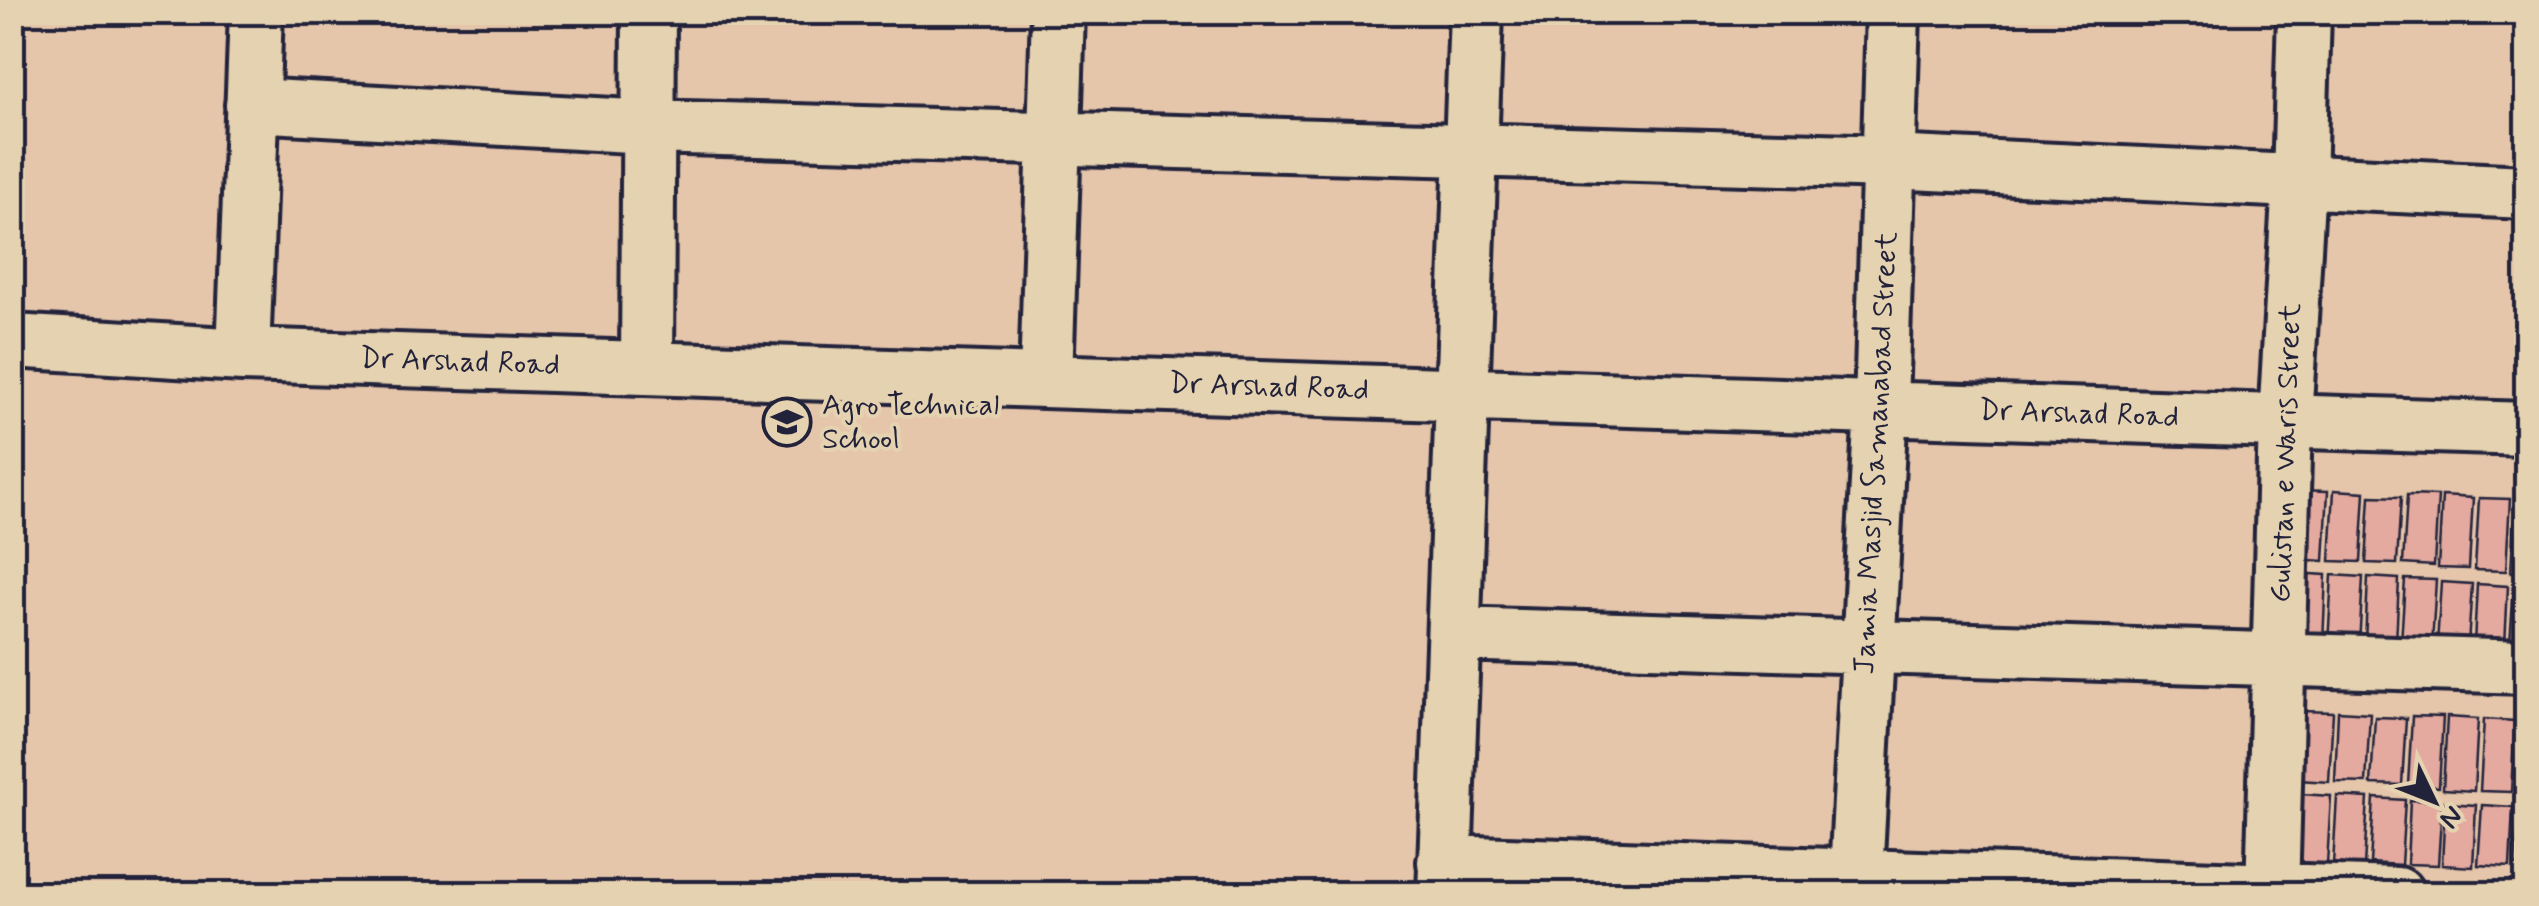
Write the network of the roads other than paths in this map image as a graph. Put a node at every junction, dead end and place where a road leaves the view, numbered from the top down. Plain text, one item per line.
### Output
1 (256, 12) edge
2 (649, 12) edge
3 (1058, 12) edge
4 (1476, 12) edge
5 (1893, 12) edge
6 (2304, 12) edge
7 (252, 105) junction
8 (648, 126) junction
9 (1054, 137) junction
10 (1470, 152) junction
11 (1888, 162) junction
12 (2299, 181) junction
13 (2526, 192) edge
14 (12, 341) edge
15 (243, 355) junction
16 (648, 368) junction
17 (1046, 380) junction
18 (1460, 393) junction
19 (1881, 407) junction
20 (2285, 421) junction
21 (2526, 429) edge
22 (1454, 634) junction
23 (1868, 649) junction
24 (2277, 659) junction
25 (2526, 667) edge
26 (1444, 878) edge
27 (1856, 885) edge
28 (2272, 892) edge
29 (2396, 894) edge

1 - 7 street
2 - 8 street
3 - 9 street
4 - 10 street
5 - 11 street, Jamia Masjid Samanabad Street
6 - 12 street, Gulistan e Waris Street
7 - 8 street
7 - 15 street
8 - 9 street
8 - 16 street
9 - 10 street
9 - 17 street
10 - 11 street
10 - 18 street
11 - 12 street
11 - 19 street, Jamia Masjid Samanabad Street
12 - 13 street
12 - 20 street, Gulistan e Waris Street
14 - 15 street, Dr Arshad Road
15 - 16 street, Dr Arshad Road
16 - 17 street, Dr Arshad Road
17 - 18 street, Dr Arshad Road
18 - 19 street, Dr Arshad Road
18 - 22 street
19 - 20 street, Dr Arshad Road
19 - 23 street, Jamia Masjid Samanabad Street
20 - 21 street, Dr Arshad Road
20 - 24 street, Gulistan e Waris Street
22 - 23 street
22 - 26 street
23 - 24 street
23 - 27 street, Jamia Masjid Samanabad Street
24 - 25 street
24 - 28 street, Gulistan e Waris Street
26 - 27 street
27 - 28 street
28 - 29 street

